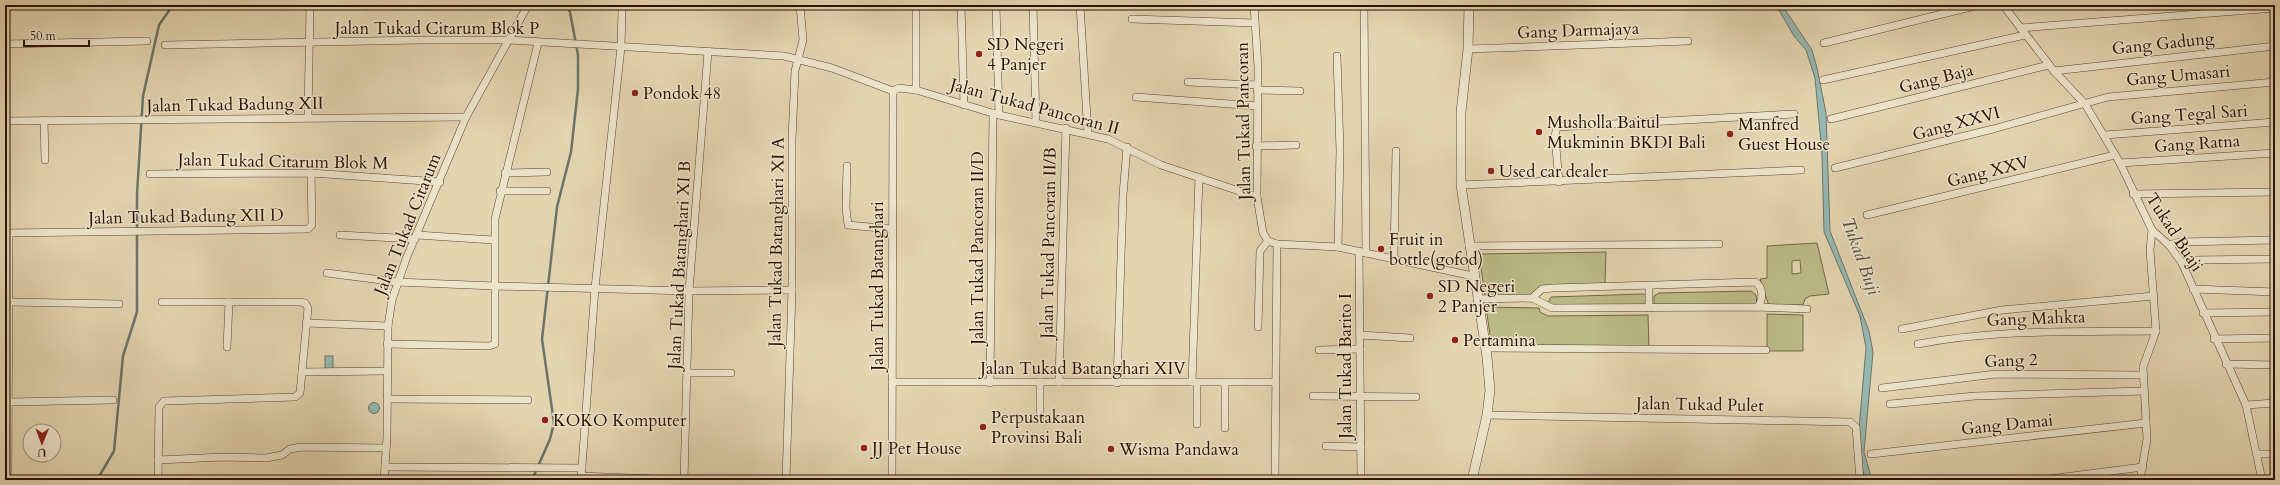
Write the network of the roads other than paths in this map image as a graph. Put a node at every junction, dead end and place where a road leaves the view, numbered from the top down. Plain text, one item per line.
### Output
1 (310, 5) edge
2 (528, 5) edge
3 (620, 5) edge
4 (800, 5) edge
5 (916, 5) edge
6 (961, 5) edge
7 (996, 5) edge
8 (1033, 5) edge
9 (1080, 5) edge
10 (1254, 5) edge
11 (1364, 5) edge
12 (1469, 5) edge
13 (1979, 5) edge
14 (2004, 5) edge
15 (2275, 8) edge
16 (1132, 19) dead end
17 (1255, 23) junction
18 (2020, 28) junction
19 (2025, 35) junction
20 (509, 40) junction
21 (147, 41) dead end
22 (1688, 41) dead end
23 (310, 42) junction
24 (538, 43) junction
25 (1824, 43) dead end
26 (5, 44) edge
27 (165, 45) dead end
28 (2275, 46) edge
29 (621, 47) junction
30 (1468, 49) junction
31 (708, 52) junction
32 (1337, 56) dead end
33 (797, 59) junction
34 (2052, 68) junction
35 (1823, 80) dead end
36 (1188, 82) dead end
37 (2275, 82) edge
38 (1257, 87) junction
39 (916, 90) junction
40 (893, 91) junction
41 (1300, 91) dead end
42 (1136, 97) dead end
43 (2084, 104) junction
44 (964, 105) junction
45 (1257, 106) junction
46 (996, 114) junction
47 (1794, 114) dead end
48 (466, 116) junction
49 (308, 117) junction
50 (1831, 119) dead end
51 (44, 120) junction
52 (5, 121) edge
53 (1036, 122) junction
54 (2275, 122) edge
55 (1066, 128) junction
56 (1088, 134) junction
57 (2105, 135) junction
58 (1296, 145) dead end
59 (1256, 146) junction
60 (1127, 147) junction
61 (1396, 151) dead end
62 (2275, 154) edge
63 (2115, 155) junction
64 (45, 160) dead end
65 (2120, 163) junction
66 (847, 166) dead end
67 (1835, 168) dead end
68 (1801, 170) dead end
69 (547, 172) dead end
70 (311, 173) junction
71 (505, 173) junction
72 (150, 174) dead end
73 (1200, 177) junction
74 (440, 182) junction
75 (1559, 182) junction
76 (1461, 185) junction
77 (500, 191) junction
78 (547, 191) dead end
79 (2275, 192) edge
80 (2133, 194) junction
81 (1257, 197) junction
82 (1867, 215) dead end
83 (891, 230) junction
84 (2152, 230) junction
85 (7, 233) edge
86 (340, 235) dead end
87 (416, 237) junction
88 (493, 240) junction
89 (2275, 240) edge
90 (1268, 241) junction
91 (1277, 244) junction
92 (1719, 244) dead end
93 (2169, 245) junction
94 (1469, 246) junction
95 (1338, 247) junction
96 (1363, 252) junction
97 (1394, 259) junction
98 (2275, 259) edge
99 (2182, 263) junction
100 (327, 273) dead end
101 (1469, 275) junction
102 (397, 282) junction
103 (495, 286) junction
104 (1649, 286) junction
105 (595, 288) junction
106 (2193, 289) junction
107 (792, 290) junction
108 (689, 291) junction
109 (2275, 292) edge
110 (2154, 296) junction
111 (1532, 298) junction
112 (1477, 299) junction
113 (9, 302) junction
114 (162, 302) dead end
115 (229, 302) junction
116 (119, 304) dead end
117 (1758, 307) junction
118 (1649, 308) junction
119 (1808, 309) dead end
120 (2275, 312) edge
121 (2203, 313) junction
122 (306, 322) junction
123 (388, 326) junction
124 (1258, 326) dead end
125 (1902, 329) dead end
126 (2156, 331) junction
127 (1360, 335) junction
128 (1410, 338) dead end
129 (2275, 338) edge
130 (2214, 339) junction
131 (387, 344) junction
132 (1918, 344) dead end
133 (227, 347) dead end
134 (1486, 348) junction
135 (1360, 349) junction
136 (1319, 350) dead end
137 (1766, 350) dead end
138 (2226, 364) junction
139 (2275, 365) edge
140 (387, 371) junction
141 (302, 372) junction
142 (688, 373) junction
143 (731, 373) dead end
144 (2143, 375) junction
145 (892, 382) junction
146 (1040, 382) junction
147 (1059, 382) junction
148 (1194, 382) junction
149 (1274, 382) junction
150 (990, 383) junction
151 (1117, 383) junction
152 (1224, 383) junction
153 (1882, 388) dead end
154 (2143, 390) junction
155 (1313, 396) dead end
156 (1360, 396) junction
157 (1416, 397) dead end
158 (386, 399) junction
159 (113, 400) dead end
160 (528, 400) dead end
161 (9, 402) junction
162 (2275, 403) edge
163 (1890, 404) dead end
164 (2246, 405) junction
165 (1487, 415) junction
166 (1040, 417) dead end
167 (2146, 423) junction
168 (1197, 424) dead end
169 (1225, 428) dead end
170 (1326, 446) dead end
171 (1361, 447) junction
172 (386, 448) junction
173 (1871, 454) dead end
174 (2257, 454) junction
175 (2275, 454) edge
176 (158, 460) junction
177 (385, 467) junction
178 (2143, 467) junction
179 (582, 468) junction
180 (581, 478) edge
181 (8, 480) edge
182 (158, 480) edge
183 (384, 480) edge
184 (680, 480) edge
185 (684, 480) edge
186 (786, 480) edge
187 (892, 480) edge
188 (1275, 480) edge
189 (1361, 480) edge
190 (1472, 480) edge
191 (1860, 480) edge
192 (2041, 480) edge
193 (2140, 480) edge
194 (2262, 480) edge

1 - 23 street
2 - 20 street, Jalan Tukad Citarum
3 - 29 street
4 - 33 street, Jalan Tukad Batanghari XI A
5 - 39 street
6 - 44 street
7 - 46 street, Jalan Tukad Pancoran II/D
8 - 53 street
9 - 56 street
10 - 17 street, Jalan Tukad Pancoran
11 - 96 street, Jalan Tukad Barito I
12 - 30 street
13 - 25 street
14 - 18 street, Tukad Buaji
15 - 18 street
16 - 17 street
17 - 38 street, Jalan Tukad Pancoran
18 - 19 street, Tukad Buaji
19 - 34 street, Tukad Buaji
19 - 35 street
20 - 23 street, Jalan Tukad Citarum Blok P
20 - 24 street, Jalan Tukad Citarum Blok P
20 - 48 street, Jalan Tukad Citarum
21 - 26 street
22 - 30 street, Gang Darmajaya
23 - 27 street, Jalan Tukad Citarum Blok P
23 - 49 street
24 - 29 street, Jalan Tukad Citarum Blok P
24 - 71 street
28 - 34 street, Gang Gadung
29 - 31 street, Jalan Tukad Citarum Blok P
29 - 105 street
30 - 76 street
31 - 33 street, Jalan Tukad Citarum Blok P
31 - 108 street, Jalan Tukad Batanghari XI B
32 - 95 street
33 - 40 street, Jalan Tukad Citarum Blok P
33 - 107 street, Jalan Tukad Batanghari XI A
34 - 43 street, Tukad Buaji
34 - 50 street, Gang Baja
36 - 38 street
37 - 43 street, Gang Umasari
38 - 41 street
38 - 45 street, Jalan Tukad Pancoran
39 - 40 street, Jalan Tukad Pancoran II
39 - 44 street, Jalan Tukad Pancoran II
40 - 83 street, Jalan Tukad Batanghari
42 - 45 street
43 - 57 street, Tukad Buaji
43 - 67 street, Gang XXVI
44 - 46 street, Jalan Tukad Pancoran II
45 - 59 street, Jalan Tukad Pancoran
46 - 53 street, Jalan Tukad Pancoran II
46 - 150 street, Jalan Tukad Pancoran II/D
47 - 75 street
48 - 49 street, Jalan Tukad Badung XII
48 - 74 street, Jalan Tukad Citarum
49 - 51 street, Jalan Tukad Badung XII
51 - 52 street, Jalan Tukad Badung XII
51 - 64 street
53 - 55 street, Jalan Tukad Pancoran II
54 - 57 street, Gang Tegal Sari
55 - 56 street, Jalan Tukad Pancoran II
55 - 147 street, Jalan Tukad Pancoran II/B
56 - 60 street, Jalan Tukad Pancoran II
57 - 63 street, Tukad Buaji
58 - 59 street
59 - 81 street, Jalan Tukad Pancoran
60 - 73 street, Jalan Tukad Pancoran II
60 - 151 street
61 - 97 street
62 - 65 street, Gang Ratna
63 - 65 street, Tukad Buaji
63 - 82 street, Gang XXV
65 - 80 street, Tukad Buaji
66 - 83 street
68 - 75 street
69 - 71 street
70 - 72 street, Jalan Tukad Citarum Blok M
70 - 74 street, Jalan Tukad Citarum Blok M
70 - 85 street, Jalan Tukad Badung XII D
71 - 77 street
73 - 81 street, Jalan Tukad Pancoran II
73 - 148 street
74 - 87 street, Jalan Tukad Citarum
75 - 76 street
76 - 94 street
77 - 78 street
77 - 88 street
79 - 80 street
80 - 84 street, Tukad Buaji
81 - 90 street, Jalan Tukad Pancoran
83 - 145 street, Jalan Tukad Batanghari
84 - 93 street, Tukad Buaji
84 - 110 street
85 - 113 street
86 - 87 street
87 - 88 street
87 - 102 street, Jalan Tukad Citarum
88 - 103 street
89 - 93 street
90 - 91 street
90 - 124 street
91 - 95 street
91 - 149 street
92 - 94 street
93 - 99 street, Tukad Buaji
94 - 101 street
95 - 96 street
96 - 97 street
96 - 127 street, Jalan Tukad Barito I
97 - 101 street
98 - 99 street
99 - 106 street, Tukad Buaji
100 - 102 street
101 - 112 street
102 - 103 street
102 - 123 street, Jalan Tukad Citarum
103 - 105 street
103 - 131 street
104 - 111 street
104 - 117 street
104 - 118 street
105 - 108 street
105 - 179 street
106 - 109 street
106 - 121 street, Tukad Buaji
107 - 108 street
107 - 186 street, Jalan Tukad Batanghari XI A
108 - 142 street, Jalan Tukad Batanghari XI B
110 - 125 street
110 - 126 street
111 - 112 street
111 - 118 street
112 - 134 street
113 - 116 street
113 - 161 street
114 - 115 street
115 - 122 street
115 - 133 street
117 - 118 street
117 - 119 street
120 - 121 street
121 - 130 street, Tukad Buaji
122 - 123 street
122 - 141 street
123 - 131 street, Jalan Tukad Citarum
126 - 132 street, Gang Mahkta
126 - 144 street
127 - 128 street
127 - 135 street, Jalan Tukad Barito I
129 - 130 street
130 - 138 street, Tukad Buaji
131 - 140 street, Jalan Tukad Citarum
134 - 137 street
134 - 165 street
135 - 136 street
135 - 156 street, Jalan Tukad Barito I
138 - 139 street
138 - 164 street, Tukad Buaji
140 - 141 street
140 - 158 street, Jalan Tukad Citarum
141 - 176 street
142 - 143 street
142 - 185 street, Jalan Tukad Batanghari XI B
144 - 153 street, Gang 2
144 - 154 street
145 - 150 street, Jalan Tukad Batanghari XIV
145 - 187 street, Jalan Tukad Batanghari
146 - 147 street, Jalan Tukad Batanghari XIV
146 - 150 street, Jalan Tukad Batanghari XIV
146 - 166 street
147 - 151 street, Jalan Tukad Batanghari XIV
148 - 151 street, Jalan Tukad Batanghari XIV
148 - 152 street, Jalan Tukad Batanghari XIV
148 - 168 street
149 - 152 street, Jalan Tukad Batanghari XIV
149 - 188 street
152 - 169 street
154 - 163 street
154 - 167 street
155 - 156 street
156 - 157 street
156 - 171 street, Jalan Tukad Barito I
158 - 160 street
158 - 172 street, Jalan Tukad Citarum
159 - 161 street
161 - 181 street
162 - 164 street
164 - 174 street, Tukad Buaji
165 - 190 street
165 - 191 street, Jalan Tukad Pulet
167 - 173 street, Gang Damai
167 - 178 street
170 - 171 street
171 - 189 street, Jalan Tukad Barito I
172 - 176 street
172 - 177 street, Jalan Tukad Citarum
174 - 175 street
174 - 194 street, Tukad Buaji
176 - 182 street
177 - 179 street
177 - 183 street, Jalan Tukad Citarum
178 - 192 street
178 - 193 street
179 - 180 street
180 - 184 street

